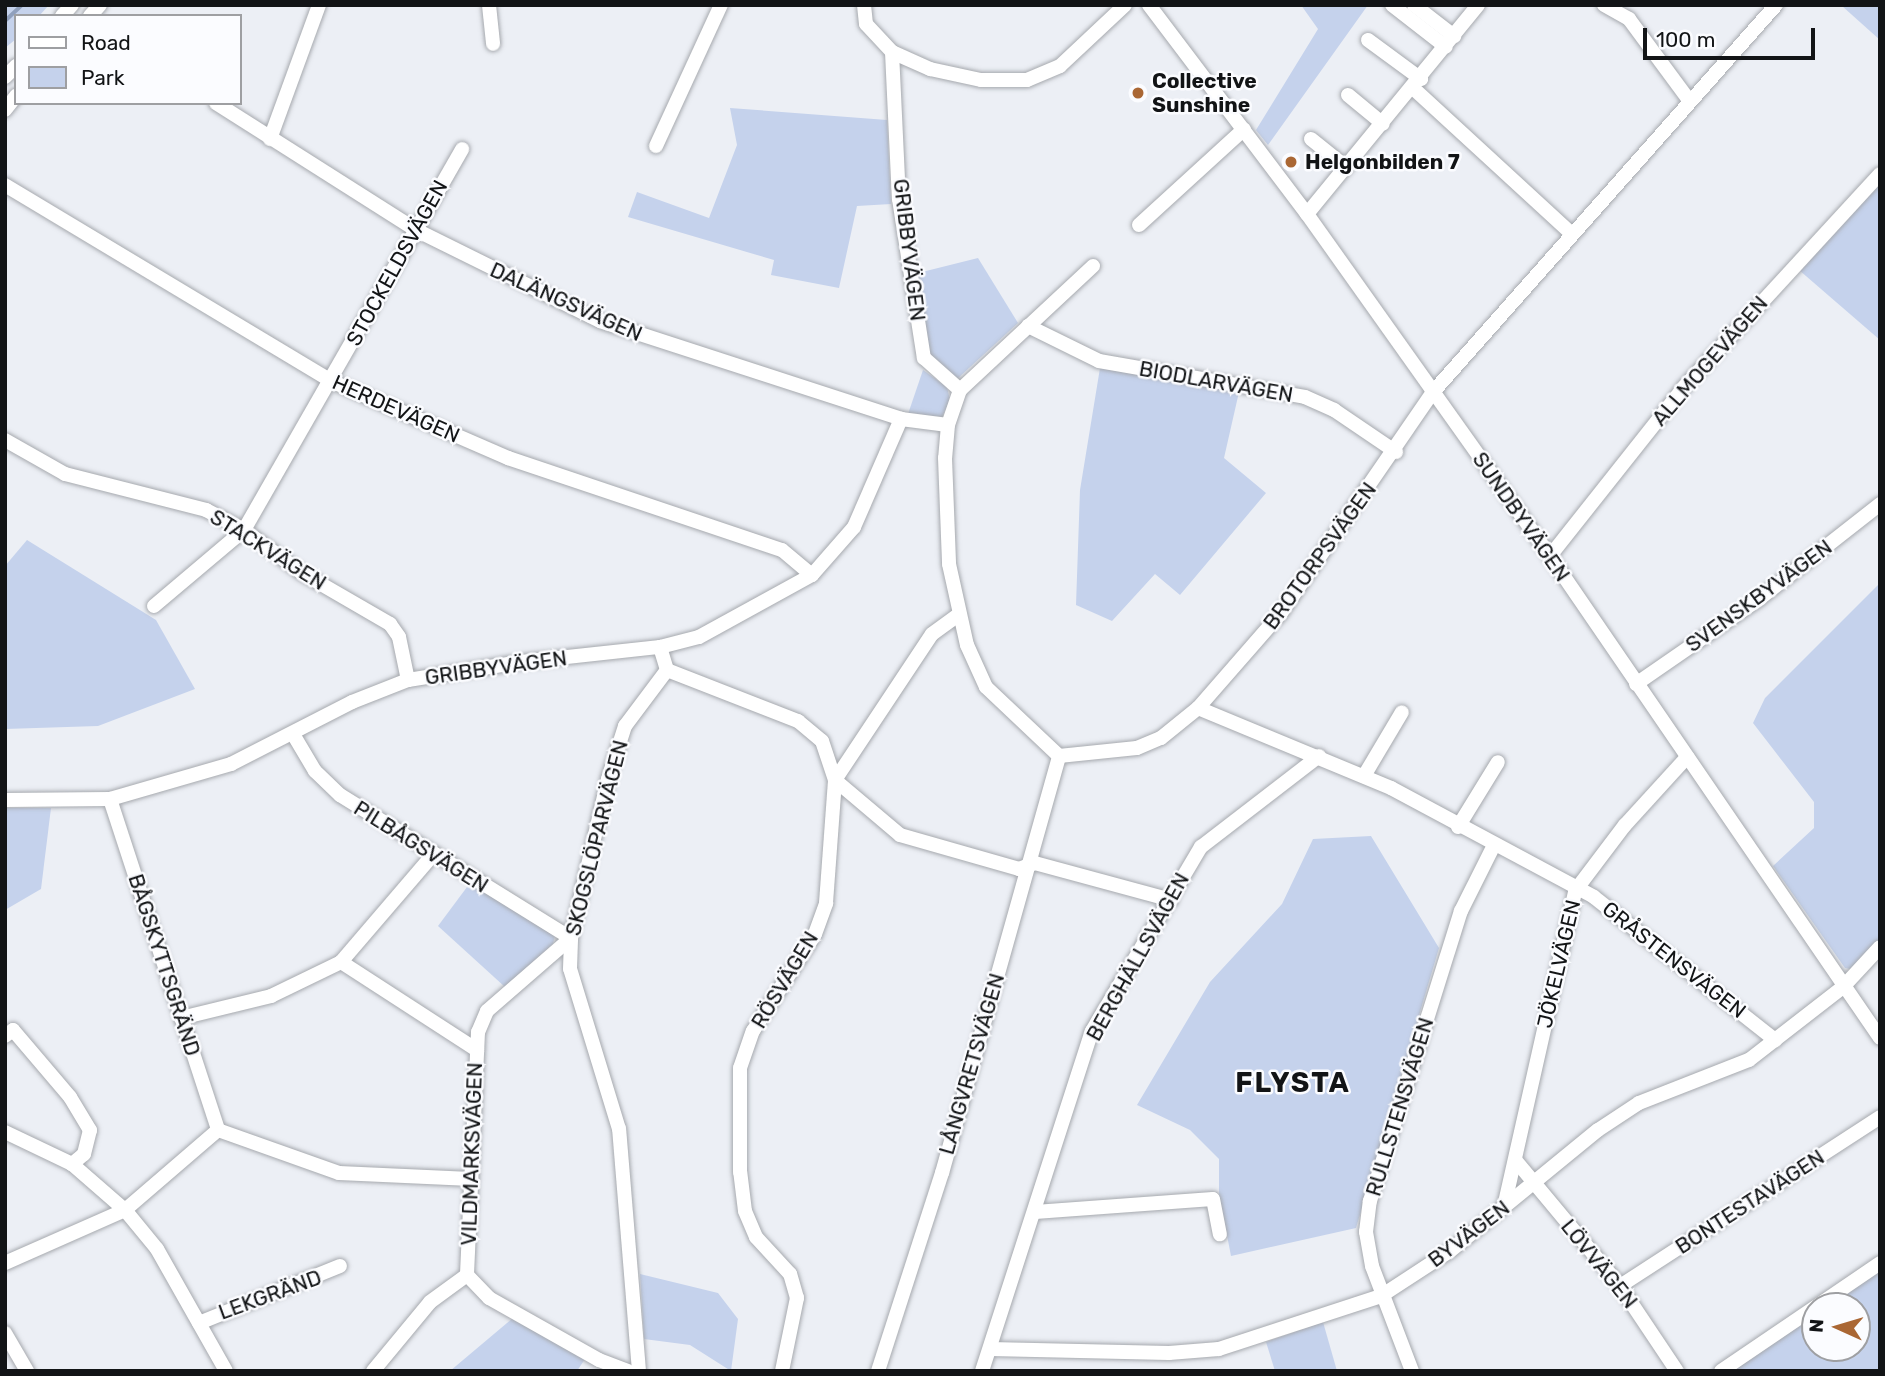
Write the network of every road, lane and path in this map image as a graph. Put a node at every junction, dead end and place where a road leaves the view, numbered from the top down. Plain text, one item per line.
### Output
1 (319, 5) edge
2 (489, 5) edge
3 (721, 5) edge
4 (864, 5) edge
5 (1125, 5) edge
6 (1149, 5) edge
7 (1392, 5) edge
8 (1414, 5) edge
9 (1478, 5) edge
10 (1604, 5) edge
11 (1776, 5) edge
12 (1368, 40) dead end
13 (1450, 41) junction
14 (493, 44) dead end
15 (892, 52) junction
16 (1417, 84) junction
17 (1348, 94) dead end
18 (1689, 100) junction
19 (219, 105) edge
20 (1383, 124) junction
21 (1244, 129) junction
22 (270, 139) junction
23 (1311, 139) dead end
24 (656, 146) dead end
25 (462, 149) dead end
26 (1346, 167) junction
27 (1880, 174) edge
28 (5, 185) edge
29 (1307, 214) junction
30 (1139, 225) dead end
31 (416, 230) junction
32 (1572, 234) junction
33 (1093, 266) dead end
34 (1028, 326) junction
35 (331, 381) junction
36 (960, 390) junction
37 (1433, 392) junction
38 (901, 419) junction
39 (948, 425) junction
40 (5, 440) edge
41 (1396, 452) junction
42 (1880, 504) edge
43 (244, 530) junction
44 (1550, 556) junction
45 (813, 575) junction
46 (154, 606) dead end
47 (960, 614) junction
48 (660, 648) junction
49 (667, 670) junction
50 (408, 680) junction
51 (1636, 684) junction
52 (1198, 708) junction
53 (1402, 712) dead end
54 (293, 734) junction
55 (1059, 756) junction
56 (1319, 756) junction
57 (1687, 757) junction
58 (1498, 762) dead end
59 (1364, 776) junction
60 (835, 780) junction
61 (110, 799) junction
62 (5, 800) edge
63 (1458, 827) junction
64 (1493, 847) junction
65 (432, 856) junction
66 (1028, 866) junction
67 (1575, 891) junction
68 (1171, 900) junction
69 (571, 938) junction
70 (1880, 947) edge
71 (341, 962) junction
72 (1843, 987) junction
73 (181, 1018) junction
74 (8, 1028) edge
75 (1880, 1038) edge
76 (1775, 1040) junction
77 (477, 1050) junction
78 (1880, 1117) edge
79 (218, 1130) junction
80 (5, 1132) edge
81 (1516, 1161) junction
82 (72, 1164) junction
83 (471, 1179) junction
84 (1535, 1185) junction
85 (1504, 1207) junction
86 (125, 1210) junction
87 (1035, 1212) junction
88 (1220, 1234) dead end
89 (5, 1263) edge
90 (1880, 1263) edge
91 (340, 1266) dead end
92 (467, 1275) junction
93 (1620, 1286) junction
94 (1838, 1292) edge
95 (1381, 1296) junction
96 (1801, 1317) edge
97 (199, 1323) junction
98 (5, 1333) edge
99 (990, 1349) junction
100 (27, 1371) edge
101 (226, 1371) edge
102 (373, 1371) edge
103 (628, 1371) edge
104 (639, 1371) edge
105 (782, 1371) edge
106 (878, 1371) edge
107 (982, 1371) edge
108 (1412, 1371) edge
109 (1677, 1371) edge
110 (1721, 1371) edge

1 - 22 street
2 - 14 street
3 - 24 street
4 - 15 street
5 - 15 street
6 - 21 street, SUNDBYVÄGEN
7 - 13 street
8 - 13 street
9 - 13 street
10 - 18 street
11 - 18 street, BROTORPSVÄGEN
12 - 16 street
13 - 16 street
15 - 36 street, GRIBBYVÄGEN
16 - 20 street
16 - 32 street
17 - 20 street
18 - 32 street, BROTORPSVÄGEN
19 - 22 street, DALÄNGSVÄGEN
20 - 26 street
21 - 29 street, SUNDBYVÄGEN
21 - 30 street
22 - 31 street, DALÄNGSVÄGEN
23 - 26 street
25 - 31 street, STOCKELDSVÄGEN
26 - 29 street
27 - 44 street, ALLMOGEVÄGEN
28 - 35 street, HERDEVÄGEN
29 - 37 street, SUNDBYVÄGEN
31 - 35 street, STOCKELDSVÄGEN
31 - 38 street, DALÄNGSVÄGEN
32 - 37 street, BROTORPSVÄGEN
33 - 34 street
34 - 36 street
34 - 41 street, BIODLARVÄGEN
35 - 43 street, STOCKELDSVÄGEN
35 - 45 street, HERDEVÄGEN
36 - 39 street
37 - 41 street, BROTORPSVÄGEN
37 - 44 street, SUNDBYVÄGEN
38 - 39 street, DALÄNGSVÄGEN
38 - 45 street, GRIBBYVÄGEN
39 - 47 street
40 - 43 street, STACKVÄGEN
41 - 52 street, BROTORPSVÄGEN
42 - 51 street, SVENSKBYVÄGEN
43 - 46 street, STOCKELDSVÄGEN
43 - 50 street, STACKVÄGEN
44 - 51 street, SUNDBYVÄGEN
45 - 48 street, GRIBBYVÄGEN
47 - 55 street
47 - 60 street, RÖSVÄGEN
48 - 49 street
48 - 50 street, GRIBBYVÄGEN
49 - 60 street
49 - 69 street, SKOGSLÖPARVÄGEN
50 - 54 street, GRIBBYVÄGEN
51 - 57 street, SUNDBYVÄGEN
52 - 55 street, BROTORPSVÄGEN
52 - 56 street, GRÅSTENSVÄGEN
53 - 59 street
54 - 61 street, GRIBBYVÄGEN
54 - 65 street, PILBÅGSVÄGEN
55 - 66 street, LÅNGVRETSVÄGEN
56 - 59 street, GRÅSTENSVÄGEN
56 - 68 street, BERGHÄLLSVÄGEN
57 - 67 street, JÖKELVÄGEN
57 - 72 street, SUNDBYVÄGEN
58 - 63 street
59 - 63 street, GRÅSTENSVÄGEN
60 - 66 street
60 - 105 street, RÖSVÄGEN
61 - 62 street, GRIBBYVÄGEN
61 - 73 street, BÅGSKYTTSGRÄND
63 - 64 street, GRÅSTENSVÄGEN
64 - 67 street, GRÅSTENSVÄGEN
64 - 95 street, RULLSTENSVÄGEN
65 - 69 street, PILBÅGSVÄGEN
65 - 71 street
66 - 68 street
66 - 106 street, LÅNGVRETSVÄGEN
67 - 76 street, GRÅSTENSVÄGEN
67 - 81 street, JÖKELVÄGEN
68 - 87 street, BERGHÄLLSVÄGEN
69 - 77 street, VILDMARKSVÄGEN
69 - 104 street, SKOGSLÖPARVÄGEN
70 - 72 street, BYVÄGEN
71 - 73 street
71 - 77 street
72 - 75 street, SUNDBYVÄGEN
72 - 76 street, BYVÄGEN
73 - 79 street, BÅGSKYTTSGRÄND
74 - 82 street
76 - 84 street, BYVÄGEN
77 - 83 street, VILDMARKSVÄGEN
78 - 93 street, BONTESTAVÄGEN
79 - 83 street
79 - 86 street
80 - 82 street
81 - 84 street, LÖVVÄGEN
81 - 85 street, JÖKELVÄGEN
82 - 86 street
83 - 92 street, VILDMARKSVÄGEN
84 - 85 street, BYVÄGEN
84 - 93 street, LÖVVÄGEN
85 - 95 street, BYVÄGEN
86 - 89 street
86 - 97 street
87 - 88 street
87 - 99 street, BERGHÄLLSVÄGEN
90 - 94 street
91 - 97 street, LEKGRÄND
92 - 102 street, VILDMARKSVÄGEN
92 - 103 street
93 - 109 street, LÖVVÄGEN
95 - 99 street, BYVÄGEN
95 - 108 street, RULLSTENSVÄGEN
96 - 110 street
97 - 101 street
98 - 100 street
99 - 107 street, BERGHÄLLSVÄGEN

